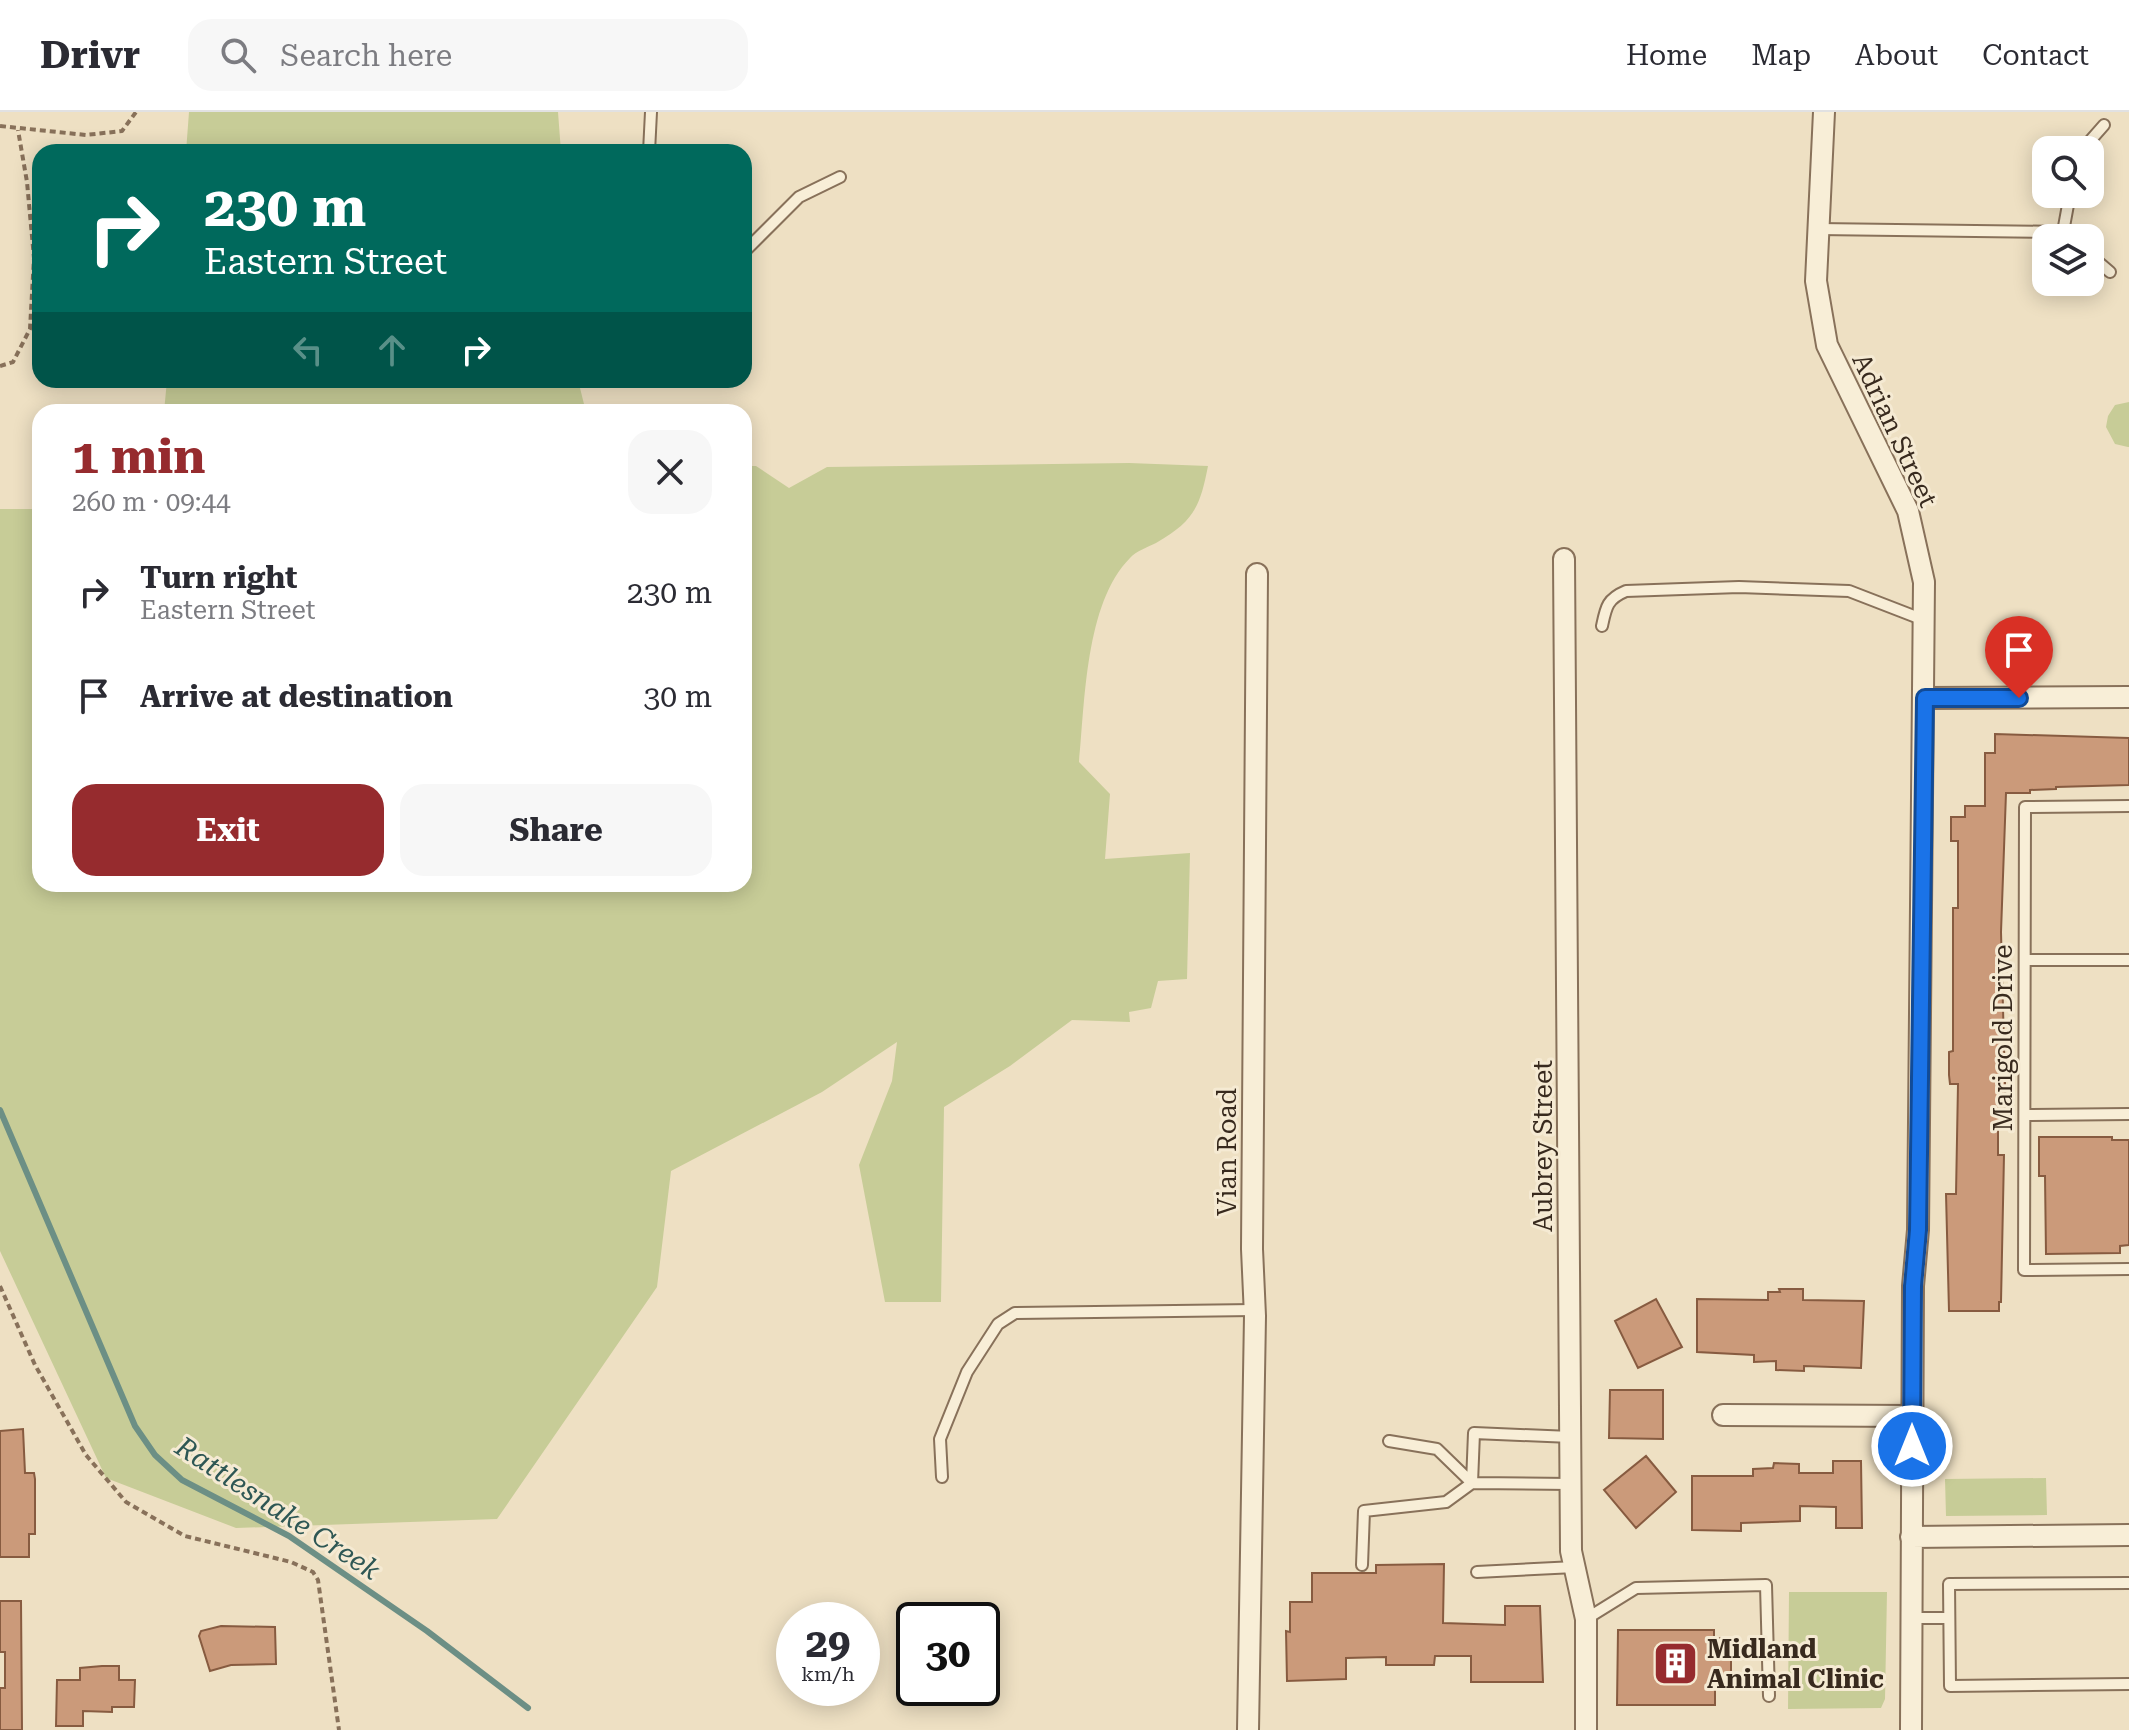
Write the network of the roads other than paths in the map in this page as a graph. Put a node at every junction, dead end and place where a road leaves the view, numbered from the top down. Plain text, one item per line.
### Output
1 (651, 112) edge
2 (1824, 112) edge
3 (2104, 125) dead end
4 (2094, 136) edge
5 (649, 144) edge
6 (840, 177) dead end
7 (1818, 229) junction
8 (2032, 234) edge
9 (752, 244) edge
10 (2104, 267) edge
11 (2110, 272) dead end
12 (1564, 559) dead end
13 (1257, 574) dead end
14 (1924, 620) junction
15 (1602, 626) dead end
16 (2129, 697) edge
17 (1925, 698) junction
18 (2129, 806) edge
19 (2025, 960) junction
20 (2129, 960) edge
21 (2129, 1114) edge
22 (2025, 1115) junction
23 (2129, 1269) edge
24 (1254, 1310) junction
25 (1723, 1415) dead end
26 (1912, 1416) junction
27 (1571, 1437) junction
28 (1389, 1441) dead end
29 (942, 1477) dead end
30 (1472, 1483) junction
31 (1571, 1484) junction
32 (2129, 1535) edge
33 (1911, 1537) junction
34 (1362, 1565) dead end
35 (1575, 1567) junction
36 (1477, 1572) dead end
37 (2129, 1583) edge
38 (1911, 1618) junction
39 (1949, 1618) junction
40 (1586, 1619) junction
41 (2129, 1684) edge
42 (1769, 1696) dead end
43 (1248, 1730) edge
44 (1586, 1730) edge
45 (1911, 1730) edge

1 - 5 lane
2 - 7 street, Adrian Street
3 - 4 lane
6 - 9 lane
7 - 8 lane
7 - 14 street, Adrian Street
10 - 11 lane
12 - 27 street, Aubrey Street
13 - 24 street, Vian Road
14 - 15 lane
14 - 17 street, Adrian Street
16 - 17 street
17 - 26 street, Adrian Street
18 - 19 lane, Marigold Drive
19 - 20 lane
19 - 22 lane, Marigold Drive
21 - 22 lane
22 - 23 lane, Marigold Drive
24 - 29 lane
24 - 43 street, Vian Road
25 - 26 street
26 - 33 street, Adrian Street
27 - 30 lane
27 - 31 street, Aubrey Street
28 - 30 lane
30 - 31 lane
30 - 34 lane
31 - 35 street, Aubrey Street
32 - 33 street
33 - 38 street, Adrian Street
35 - 36 lane
35 - 40 street, Aubrey Street
37 - 39 lane
38 - 39 lane
38 - 45 street, Adrian Street
39 - 41 lane
40 - 42 lane
40 - 44 street, Aubrey Street

